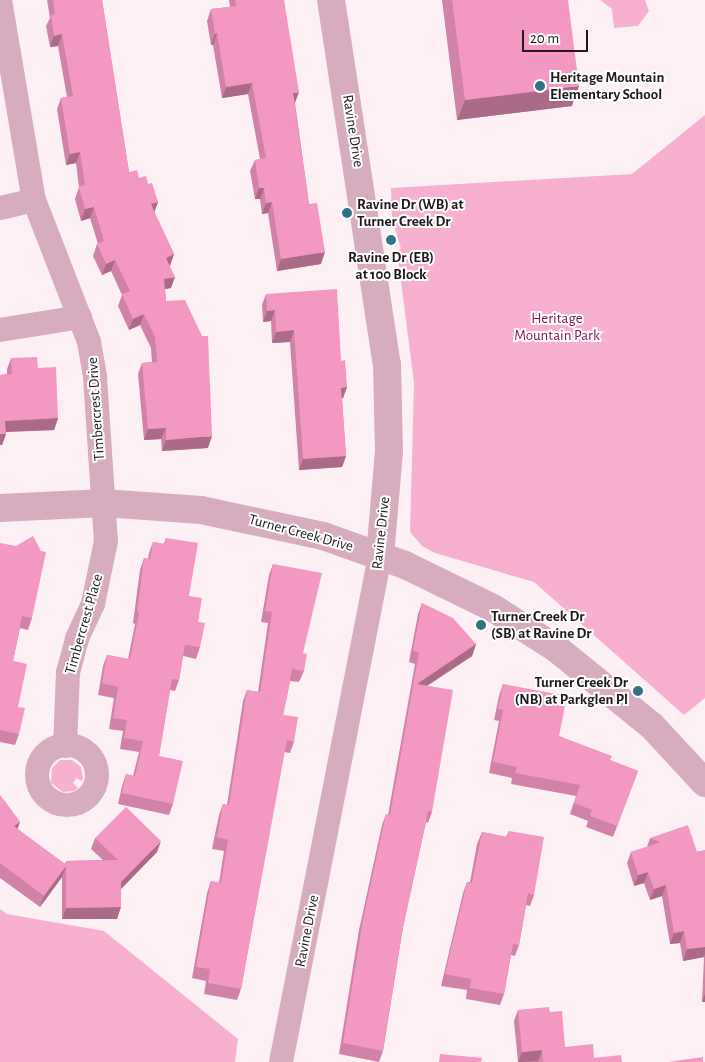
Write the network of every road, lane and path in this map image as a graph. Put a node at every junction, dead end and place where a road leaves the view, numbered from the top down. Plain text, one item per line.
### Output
1 (0, 0) edge
2 (330, 0) edge
3 (34, 200) junction
4 (0, 208) edge
5 (80, 317) junction
6 (0, 330) edge
7 (104, 503) junction
8 (0, 508) edge
9 (380, 556) junction
10 (64, 746) dead end
11 (701, 769) edge
12 (281, 1062) edge

1 - 3 street, Timbercrest Drive
2 - 9 street, Ravine Drive
3 - 4 street
3 - 5 street, Timbercrest Drive
5 - 6 street
5 - 7 street, Timbercrest Drive
7 - 8 street, Turner Creek Drive
7 - 9 street, Turner Creek Drive
7 - 10 street, Timbercrest Place
9 - 11 street, Turner Creek Drive
9 - 12 street, Ravine Drive

